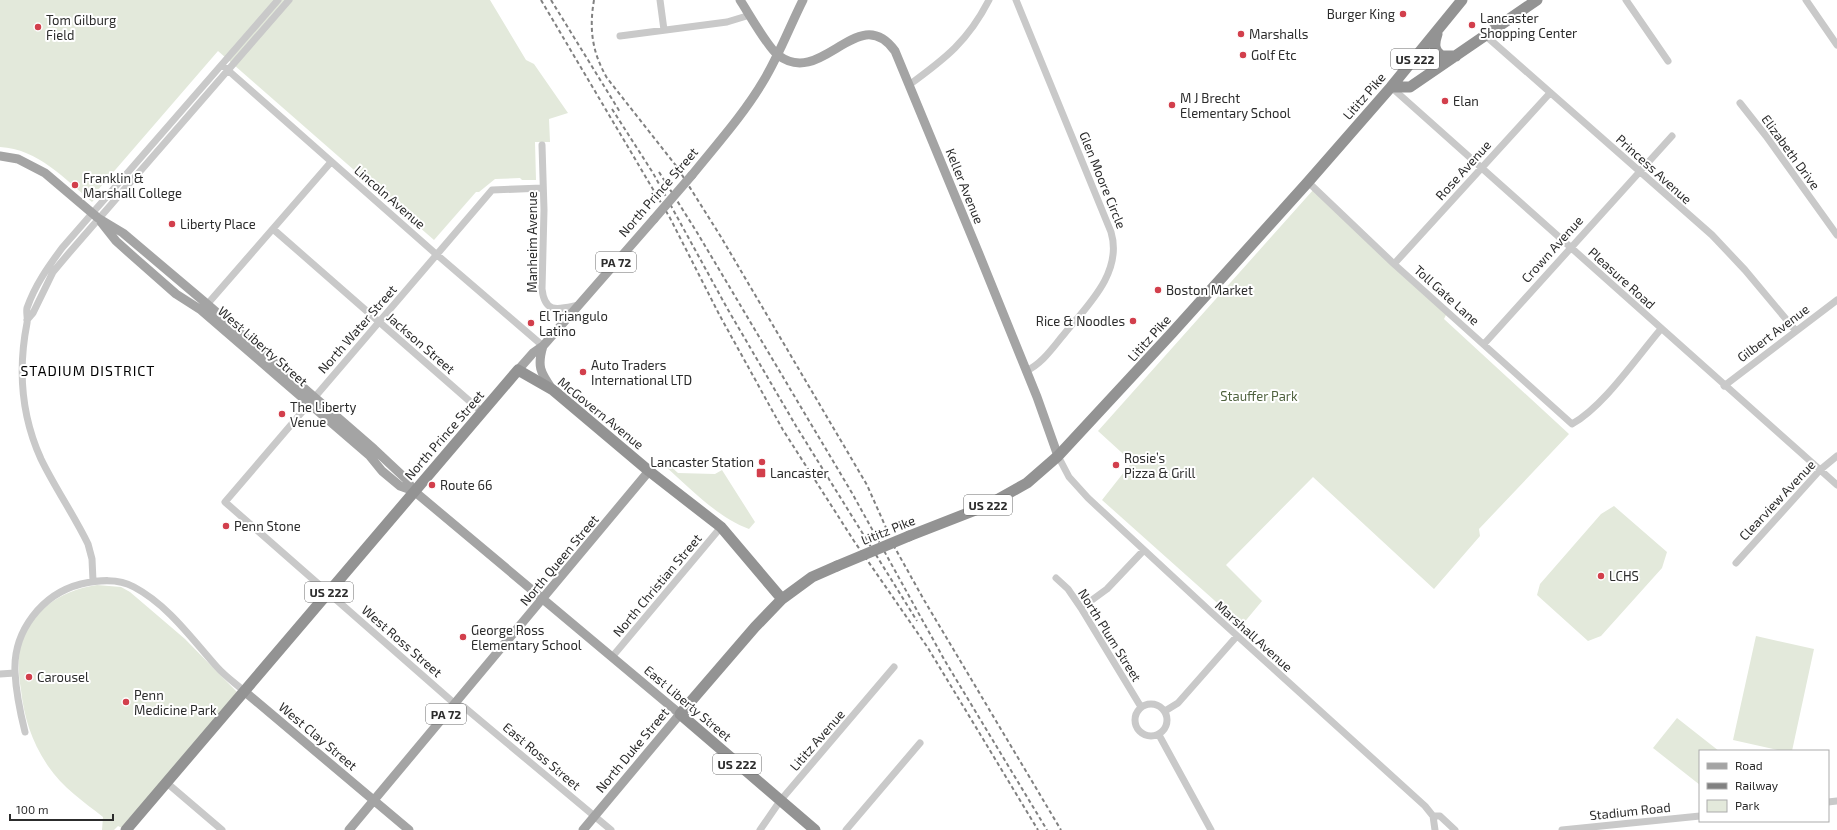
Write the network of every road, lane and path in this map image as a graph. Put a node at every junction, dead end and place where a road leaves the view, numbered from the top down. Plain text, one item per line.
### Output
1 (278, 0) edge
2 (289, 0) edge
3 (660, 0) edge
4 (740, 0) edge
5 (803, 0) edge
6 (990, 0) edge
7 (1016, 0) edge
8 (1462, 0) edge
9 (1537, 0) edge
10 (1626, 0) edge
11 (1806, 0) edge
12 (750, 15) junction
13 (664, 30) junction
14 (1438, 30) junction
15 (620, 36) dead end
16 (1486, 36) junction
17 (1837, 45) edge
18 (777, 55) junction
19 (1457, 56) junction
20 (1668, 61) dead end
21 (222, 65) junction
22 (228, 71) junction
23 (909, 85) junction
24 (1391, 87) junction
25 (1550, 93) junction
26 (1740, 103) dead end
27 (1672, 136) dead end
28 (542, 145) dead end
29 (0, 156) edge
30 (331, 162) junction
31 (1482, 168) junction
32 (1638, 172) junction
33 (1308, 182) junction
34 (543, 188) junction
35 (95, 216) junction
36 (272, 229) junction
37 (1837, 235) edge
38 (1570, 248) junction
39 (436, 254) junction
40 (1394, 264) junction
41 (1837, 300) edge
42 (579, 305) junction
43 (204, 307) junction
44 (378, 322) junction
45 (1661, 329) junction
46 (1796, 331) junction
47 (1484, 344) junction
48 (543, 346) junction
49 (518, 370) junction
50 (1026, 371) junction
51 (1724, 386) junction
52 (553, 390) junction
53 (311, 400) junction
54 (482, 412) junction
55 (1058, 456) junction
56 (1837, 456) edge
57 (1820, 470) junction
58 (649, 471) junction
59 (1837, 485) edge
60 (414, 491) junction
61 (225, 502) joint
62 (721, 527) junction
63 (1144, 550) junction
64 (1736, 562) dead end
65 (1056, 578) dead end
66 (94, 581) junction
67 (328, 593) junction
68 (543, 598) junction
69 (782, 598) junction
70 (1081, 608) junction
71 (1237, 636) junction
72 (612, 657) junction
73 (894, 667) dead end
74 (15, 673) junction
75 (0, 674) edge
76 (244, 691) junction
77 (455, 704) junction
78 (1141, 707) junction
79 (1165, 711) junction
80 (680, 714) junction
81 (25, 732) dead end
82 (1159, 735) junction
83 (920, 743) dead end
84 (167, 783) junction
85 (374, 800) junction
86 (780, 801) junction
87 (1433, 816) junction
88 (1699, 816) edge
89 (594, 817) junction
90 (126, 830) edge
91 (222, 830) edge
92 (349, 830) edge
93 (409, 830) edge
94 (583, 830) edge
95 (611, 830) edge
96 (760, 830) edge
97 (815, 830) edge
98 (846, 830) edge
99 (1211, 830) edge
100 (1435, 830) edge
101 (1455, 830) edge
102 (1562, 830) edge

1 - 21 street
2 - 22 street
3 - 13 street
4 - 12 main road
5 - 18 main road, North Prince Street
6 - 23 street
7 - 50 street, Glen Moore Circle
8 - 14 highway, Lititz Pike / US 222
9 - 16 highway, US 222
10 - 20 street
11 - 17 street
12 - 13 street
12 - 18 main road
13 - 15 street
14 - 19 highway
14 - 24 highway, Lititz Pike / US 222
16 - 19 highway, US 222
16 - 25 street, Princess Avenue
18 - 23 main road, Keller Avenue
18 - 42 main road, North Prince Street / PA 72, bridge
19 - 24 highway, US 222
21 - 22 street, Lincoln Avenue
21 - 35 street
22 - 30 street, Lincoln Avenue
22 - 35 street
23 - 50 main road, Keller Avenue
24 - 31 street, Pleasure Road
24 - 33 highway, Lititz Pike / US 222
25 - 31 street, Rose Avenue
25 - 32 street, Princess Avenue
26 - 37 street, Elizabeth Drive
27 - 32 street, Crown Avenue
28 - 34 street, Manheim Avenue
29 - 35 main road, West Liberty Street
30 - 36 street
30 - 39 street, Lincoln Avenue
31 - 38 street, Pleasure Road
31 - 40 street, Rose Avenue
32 - 38 street, Crown Avenue
32 - 46 street, Princess Avenue
33 - 40 street, Toll Gate Lane
33 - 55 highway, Lititz Pike / US 222
34 - 39 street, North Water Street
34 - 42 street, Manheim Avenue
35 - 43 main road, West Liberty Street
35 - 66 street
36 - 43 street
36 - 44 street, Jackson Street
38 - 45 street, Pleasure Road
38 - 47 street, Crown Avenue
39 - 44 street, North Water Street
39 - 48 street, Lincoln Avenue
40 - 47 street, Toll Gate Lane
41 - 46 street, Gilbert Avenue
42 - 48 main road, North Prince Street / PA 72
43 - 53 main road, West Liberty Street
44 - 53 street, North Water Street
44 - 54 street, Jackson Street
45 - 47 street, Toll Gate Lane
45 - 51 street, Pleasure Road
46 - 51 street, Gilbert Avenue
48 - 49 main road, North Prince Street / PA 72
48 - 52 main road, PA 72
49 - 52 highway, McGovern Avenue
49 - 54 highway, North Prince Street / US 222
50 - 55 main road, Keller Avenue
51 - 57 street, Pleasure Road
52 - 58 highway, McGovern Avenue
53 - 60 main road, West Liberty Street
53 - 61 street, North Water Street
54 - 60 highway, North Prince Street / US 222
55 - 63 street, Marshall Avenue
55 - 69 highway, Lititz Pike / US 222, bridge
56 - 57 street, Clearview Avenue
57 - 59 street, Pleasure Road
57 - 64 street, Clearview Avenue
58 - 62 highway, McGovern Avenue
58 - 68 main road, North Queen Street / PA 72
60 - 67 highway, North Prince Street / US 222
60 - 68 main road, West Liberty Street
61 - 67 street, West Ross Street
62 - 69 highway, McGovern Avenue
62 - 72 street, North Christian Street
63 - 70 street
63 - 71 street, Marshall Avenue
65 - 70 street, North Plum Street
66 - 74 street
66 - 76 street
67 - 76 highway, North Prince Street / US 222
67 - 77 street, West Ross Street
68 - 72 main road, East Liberty Street
68 - 77 main road, North Queen Street / PA 72
69 - 80 highway, North Duke Street / US 222
70 - 78 street, North Plum Street
71 - 79 street
71 - 87 street, Marshall Avenue
72 - 80 main road, East Liberty Street
73 - 86 street, Lititz Avenue
74 - 75 street
74 - 81 street
76 - 84 highway, North Prince Street / US 222
76 - 85 main road, West Clay Street
77 - 85 main road, North Queen Street / PA 72
77 - 89 street, East Ross Street
78 - 79 street
78 - 82 street
79 - 82 street
80 - 86 highway, East Liberty Street / US 222
80 - 89 main road, North Duke Street
82 - 99 street
83 - 98 street
84 - 90 highway, North Prince Street / US 222
84 - 91 street
85 - 92 main road, North Queen Street / PA 72
85 - 93 main road, West Clay Street
86 - 96 street, Lititz Avenue
86 - 97 highway, East Liberty Street / US 222
87 - 100 street
87 - 101 street
88 - 102 street, Stadium Road
89 - 94 main road, North Duke Street
89 - 95 street, East Ross Street

